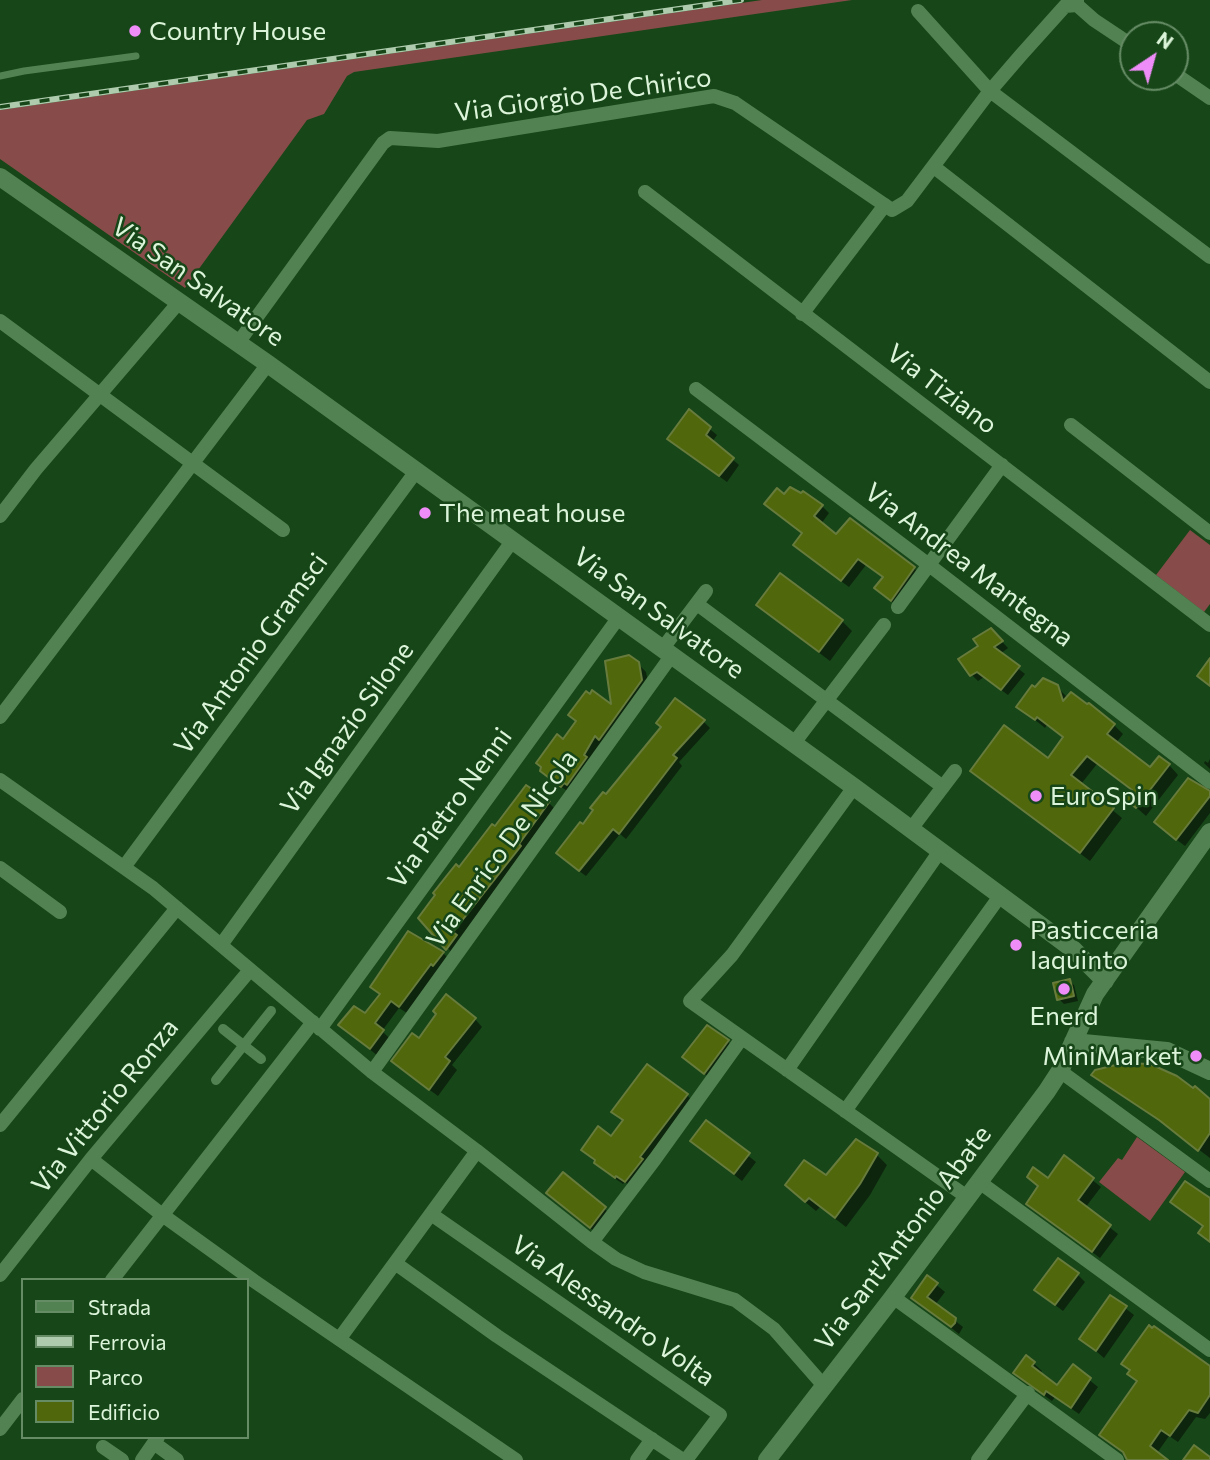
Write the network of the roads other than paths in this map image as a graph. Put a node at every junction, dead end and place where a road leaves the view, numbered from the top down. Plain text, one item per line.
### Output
1 (1077, 2) edge
2 (918, 11) dead end
3 (1119, 37) edge
4 (136, 56) dead end
5 (0, 76) edge
6 (1189, 84) edge
7 (990, 92) junction
8 (1210, 98) edge
9 (934, 167) junction
10 (1, 180) edge
11 (645, 192) dead end
12 (885, 205) junction
13 (1210, 256) edge
14 (180, 301) junction
15 (802, 314) junction
16 (0, 321) edge
17 (238, 343) junction
18 (268, 363) junction
19 (1210, 382) edge
20 (696, 389) dead end
21 (99, 394) junction
22 (1071, 425) dead end
23 (192, 463) junction
24 (1002, 465) junction
25 (417, 470) junction
26 (0, 516) edge
27 (283, 530) dead end
28 (1210, 533) edge
29 (513, 540) junction
30 (929, 565) junction
31 (706, 591) dead end
32 (697, 604) junction
33 (898, 607) dead end
34 (619, 617) junction
35 (884, 625) dead end
36 (1210, 625) edge
37 (668, 652) junction
38 (826, 700) junction
39 (0, 717) edge
40 (794, 743) junction
41 (955, 771) dead end
42 (0, 780) edge
43 (1210, 782) edge
44 (854, 787) junction
45 (943, 787) junction
46 (911, 829) junction
47 (1210, 832) edge
48 (940, 851) junction
49 (124, 867) junction
50 (0, 868) edge
51 (1000, 897) junction
52 (177, 908) junction
53 (60, 912) dead end
54 (221, 945) junction
55 (1074, 950) junction
56 (1115, 965) junction
57 (250, 970) junction
58 (1105, 981) junction
59 (271, 1011) dead end
60 (316, 1025) junction
61 (223, 1029) dead end
62 (742, 1038) junction
63 (1073, 1042) junction
64 (244, 1045) junction
65 (261, 1059) dead end
66 (1207, 1064) edge
67 (787, 1070) junction
68 (1059, 1071) junction
69 (372, 1072) junction
70 (216, 1080) dead end
71 (845, 1111) junction
72 (0, 1125) edge
73 (477, 1151) junction
74 (91, 1159) junction
75 (978, 1181) junction
76 (1210, 1181) edge
77 (967, 1197) junction
78 (161, 1214) junction
79 (431, 1214) junction
80 (592, 1242) junction
81 (396, 1262) junction
82 (0, 1275) edge
83 (113, 1278) edge
84 (239, 1278) edge
85 (250, 1287) edge
86 (893, 1297) junction
87 (340, 1338) junction
88 (1210, 1350) edge
89 (824, 1386) junction
90 (1028, 1393) junction
91 (21, 1402) edge
92 (0, 1429) edge
93 (652, 1439) junction
94 (156, 1440) edge
95 (103, 1447) dead end
96 (1099, 1447) junction
97 (122, 1460) edge
98 (142, 1460) edge
99 (177, 1460) edge
100 (516, 1460) edge
101 (637, 1460) edge
102 (685, 1460) edge
103 (766, 1460) edge
104 (978, 1460) edge
105 (1089, 1460) edge
106 (1117, 1460) edge

1 - 3 street
1 - 7 street
2 - 7 street
4 - 5 lane
6 - 8 street
7 - 9 street
7 - 13 street
9 - 12 street
9 - 19 street
10 - 14 street, Via San Salvatore
11 - 15 street, Via Tiziano
12 - 15 street
12 - 17 street, Via Giorgio De Chirico
14 - 17 street, Via San Salvatore
14 - 21 street
15 - 24 street, Via Tiziano
16 - 21 street
17 - 18 street, Via San Salvatore
18 - 23 street
18 - 25 street, Via San Salvatore
20 - 30 street, Via Andrea Mantegna
21 - 23 street
21 - 26 street
22 - 28 street
23 - 27 street
23 - 39 street
24 - 30 street
24 - 36 street, Via Tiziano
25 - 29 street, Via San Salvatore
25 - 49 street, Via Antonio Gramsci
29 - 34 street, Via San Salvatore
29 - 54 street, Via Ignazio Silone
30 - 33 street
30 - 43 street, Via Andrea Mantegna
31 - 32 street, Via Enrico De Nicola
32 - 37 street, Via Enrico De Nicola
32 - 38 street
34 - 37 street, Via San Salvatore
34 - 60 street, Via Pietro Nenni
35 - 38 street
37 - 40 street, Via San Salvatore
37 - 69 street, Via Enrico De Nicola
38 - 40 street
38 - 45 street
40 - 44 street, Via San Salvatore
41 - 45 street
42 - 49 street
44 - 46 street, Via San Salvatore
44 - 62 street
45 - 46 street
46 - 48 street, Via San Salvatore
47 - 56 street, Via Sant'Antonio Abate
48 - 51 street, Via San Salvatore
48 - 67 street
49 - 52 street
50 - 53 street
51 - 55 street, Via San Salvatore
51 - 71 street
52 - 54 street
52 - 72 street
54 - 57 street
55 - 56 street, Via San Salvatore
55 - 58 street, Via San Salvatore
56 - 58 street, Via Sant'Antonio Abate
57 - 60 street
57 - 74 street, Via Vittorio Ronza
58 - 63 street, Via Sant'Antonio Abate
59 - 64 street
60 - 69 street
60 - 78 street, Via Pietro Nenni
61 - 64 street
62 - 67 street
62 - 80 street
63 - 66 street
63 - 68 street, Via Sant'Antonio Abate
64 - 65 street
64 - 70 street
67 - 71 street
68 - 75 street, Via Sant'Antonio Abate
68 - 76 street
69 - 73 street
71 - 77 street
73 - 79 street
73 - 80 street
74 - 78 street
74 - 82 street, Via Vittorio Ronza
75 - 77 street, Via Sant'Antonio Abate
75 - 88 street
77 - 86 street, Via Sant'Antonio Abate
78 - 83 street, Via Pietro Nenni
78 - 84 street
79 - 81 street
79 - 102 street, Via Alessandro Volta
80 - 89 street
81 - 87 street
81 - 93 street
85 - 87 street
86 - 89 street, Via Sant'Antonio Abate
86 - 90 street
87 - 100 street
89 - 103 street, Via Sant'Antonio Abate
90 - 96 street
90 - 104 street
91 - 92 street
93 - 101 street
93 - 102 street
94 - 98 street
94 - 99 street
95 - 97 street
96 - 105 street
96 - 106 street

